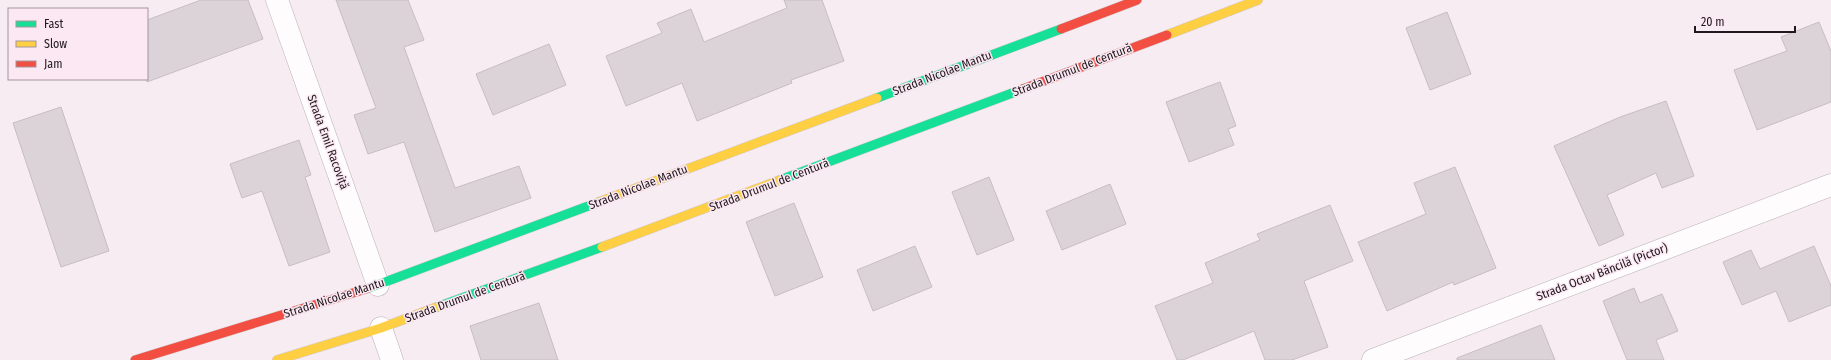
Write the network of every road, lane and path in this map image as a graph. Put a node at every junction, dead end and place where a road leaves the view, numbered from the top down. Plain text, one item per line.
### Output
1 (277, 0) edge
2 (1137, 0) edge
3 (1258, 0) edge
4 (1831, 185) edge
5 (378, 285) junction
6 (382, 328) junction
7 (135, 360) edge
8 (277, 360) edge
9 (392, 360) edge
10 (1373, 360) edge

1 - 5 street, Strada Emil Racoviță
2 - 5 highway, Strada Nicolae Mantu
3 - 6 highway, Strada Drumul de Centură
4 - 10 street, Strada Octav Băncilă (Pictor)
5 - 7 highway, Strada Nicolae Mantu
6 - 8 highway, Strada Drumul de Centură
6 - 9 street

